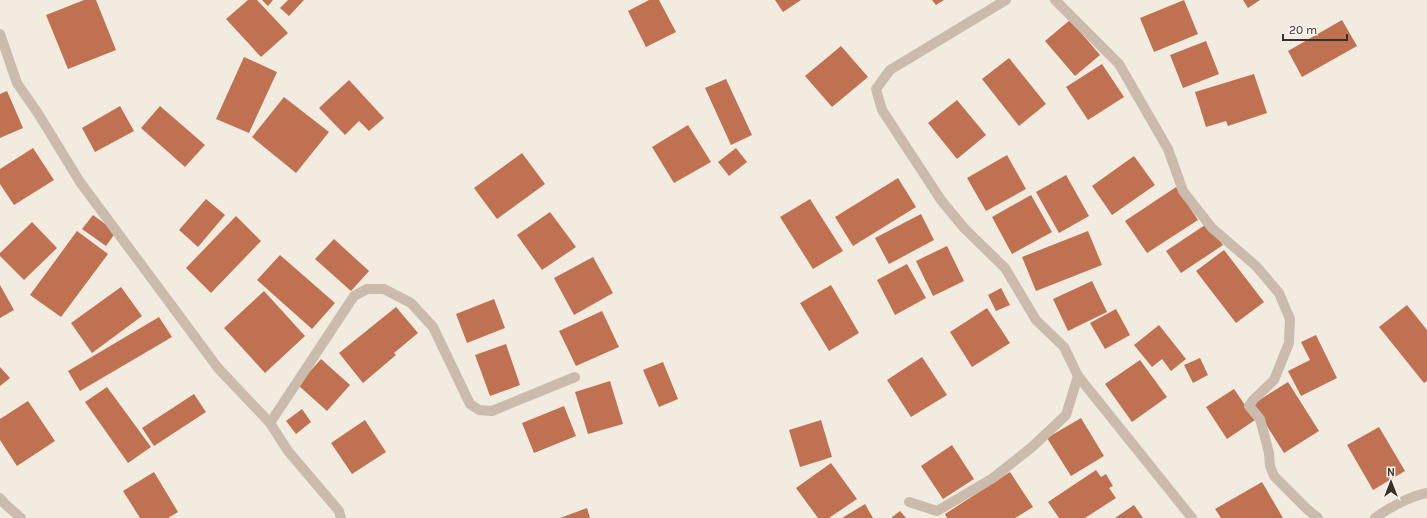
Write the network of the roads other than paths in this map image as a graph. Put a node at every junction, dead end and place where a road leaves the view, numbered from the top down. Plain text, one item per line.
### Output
1 (1006, 0) edge
2 (1055, 0) edge
3 (0, 34) edge
4 (1078, 376) junction
5 (575, 377) dead end
6 (270, 423) junction
7 (1427, 493) edge
8 (0, 498) edge
9 (909, 502) dead end
10 (21, 518) edge
11 (341, 518) edge
12 (1192, 518) edge
13 (1318, 518) edge
14 (1376, 518) edge

1 - 4 street
2 - 13 street
3 - 6 street
4 - 9 street
4 - 12 street
5 - 6 street
6 - 11 street
7 - 14 street
8 - 10 street

